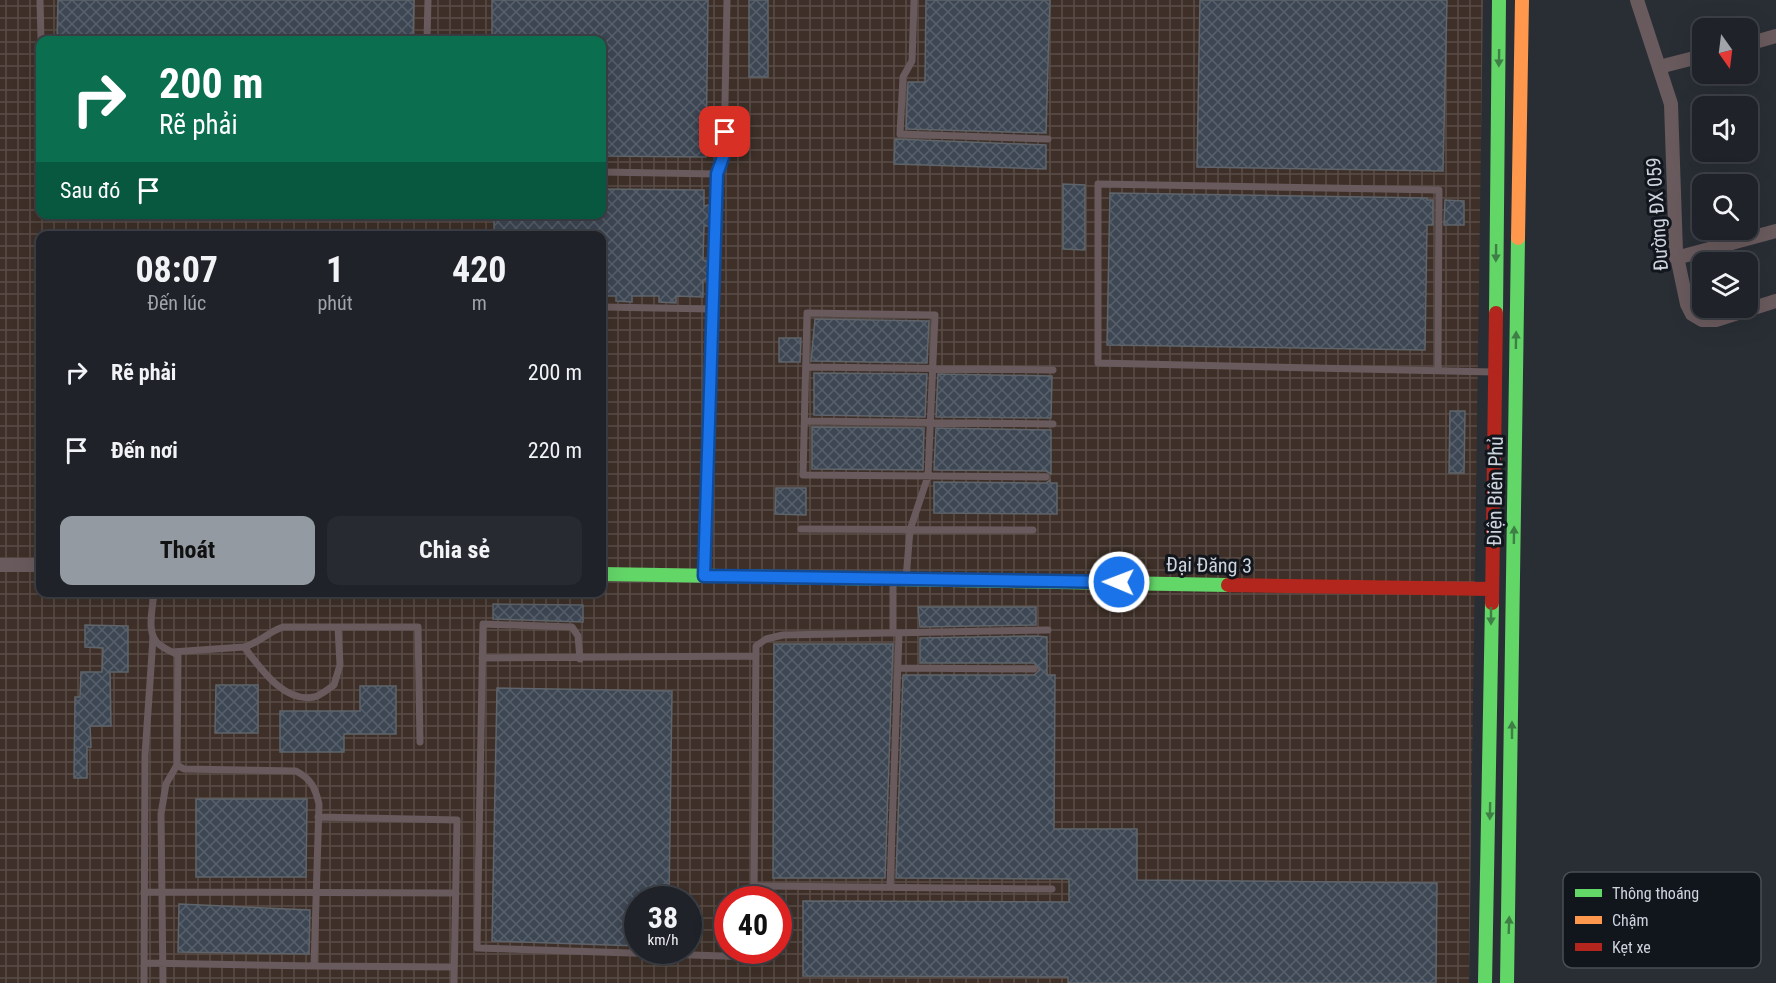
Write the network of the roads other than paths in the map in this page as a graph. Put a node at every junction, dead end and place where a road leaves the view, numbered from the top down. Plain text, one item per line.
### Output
1 (40, 0) edge
2 (428, 0) edge
3 (727, 0) edge
4 (914, 0) edge
5 (1522, 0) edge
6 (1637, 0) edge
7 (1499, 7) edge
8 (1522, 17) junction
9 (41, 36) edge
10 (427, 36) edge
11 (1776, 36) edge
12 (1758, 41) edge
13 (1692, 59) edge
14 (1659, 67) junction
15 (1048, 139) dead end
16 (606, 172) edge
17 (717, 174) junction
18 (1776, 231) edge
19 (1676, 258) junction
20 (1776, 301) edge
21 (606, 307) edge
22 (712, 309) junction
23 (806, 367) junction
24 (934, 369) junction
25 (1438, 369) junction
26 (1053, 370) dead end
27 (1494, 372) junction
28 (805, 421) junction
29 (932, 422) junction
30 (1053, 424) dead end
31 (928, 476) junction
32 (1046, 477) dead end
33 (801, 529) dead end
34 (910, 530) junction
35 (1033, 530) dead end
36 (0, 565) edge
37 (36, 566) edge
38 (606, 574) edge
39 (704, 576) junction
40 (900, 579) junction
41 (1491, 589) junction
42 (154, 597) edge
43 (338, 627) junction
44 (1048, 630) dead end
45 (896, 633) junction
46 (153, 637) junction
47 (244, 647) junction
48 (172, 652) junction
49 (755, 656) junction
50 (482, 658) junction
51 (580, 659) junction
52 (899, 668) junction
53 (1035, 669) dead end
54 (420, 742) dead end
55 (177, 765) junction
56 (318, 817) junction
57 (754, 886) edge
58 (792, 886) edge
59 (890, 887) junction
60 (1052, 888) dead end
61 (162, 891) junction
62 (316, 891) junction
63 (144, 892) junction
64 (456, 893) junction
65 (714, 956) edge
66 (144, 963) junction
67 (163, 963) junction
68 (314, 966) junction
69 (454, 968) junction
70 (144, 983) edge
71 (163, 983) edge
72 (454, 983) edge
73 (1485, 983) edge
74 (1507, 983) edge

1 - 9 lane
2 - 10 lane
3 - 17 lane
4 - 15 lane
5 - 8 main road, Điện Biên Phủ
6 - 14 street, Đường ĐX 059
7 - 8 main road
7 -> 27 main road, Điện Biên Phủ
74 -> 8 main road, Điện Biên Phủ
11 - 12 street
13 - 14 street
14 - 19 street, Đường ĐX 059
16 - 17 lane
17 - 22 lane
18 - 19 street
19 - 20 street, Đường ĐX 059
21 - 22 lane
22 - 39 lane
23 - 24 lane
23 - 24 lane
23 - 28 lane
24 - 26 lane
24 - 29 lane
25 - 25 lane
25 - 27 lane
27 - 41 main road, Điện Biên Phủ
28 - 29 lane
28 - 31 lane
29 - 30 lane
29 - 31 lane
31 - 32 lane
31 - 34 lane
33 - 34 lane
34 - 35 lane
34 - 40 lane
36 - 37 street
38 - 39 main road, Đại Đăng 3
39 - 40 main road, Đại Đăng 3
40 - 41 main road, Đại Đăng 3
40 - 45 lane
41 -> 73 main road, Điện Biên Phủ
42 - 46 lane
43 - 47 lane
43 - 47 lane
43 - 54 lane
44 - 45 lane
45 - 49 lane
45 - 52 lane
46 - 48 lane
46 - 63 lane
47 - 48 lane
48 - 55 lane
49 - 51 lane
49 - 57 lane
50 - 51 lane
50 - 51 lane
50 - 65 lane
52 - 53 lane
52 - 59 lane
55 - 56 lane
55 - 61 lane
56 - 62 lane
56 - 64 lane
58 - 59 lane
59 - 60 lane
61 - 62 lane
61 - 63 lane
61 - 67 lane
62 - 64 lane
62 - 68 lane
63 - 66 lane
64 - 69 lane
66 - 67 lane
66 - 70 lane
67 - 68 lane
67 - 71 lane
68 - 69 lane
69 - 72 lane

